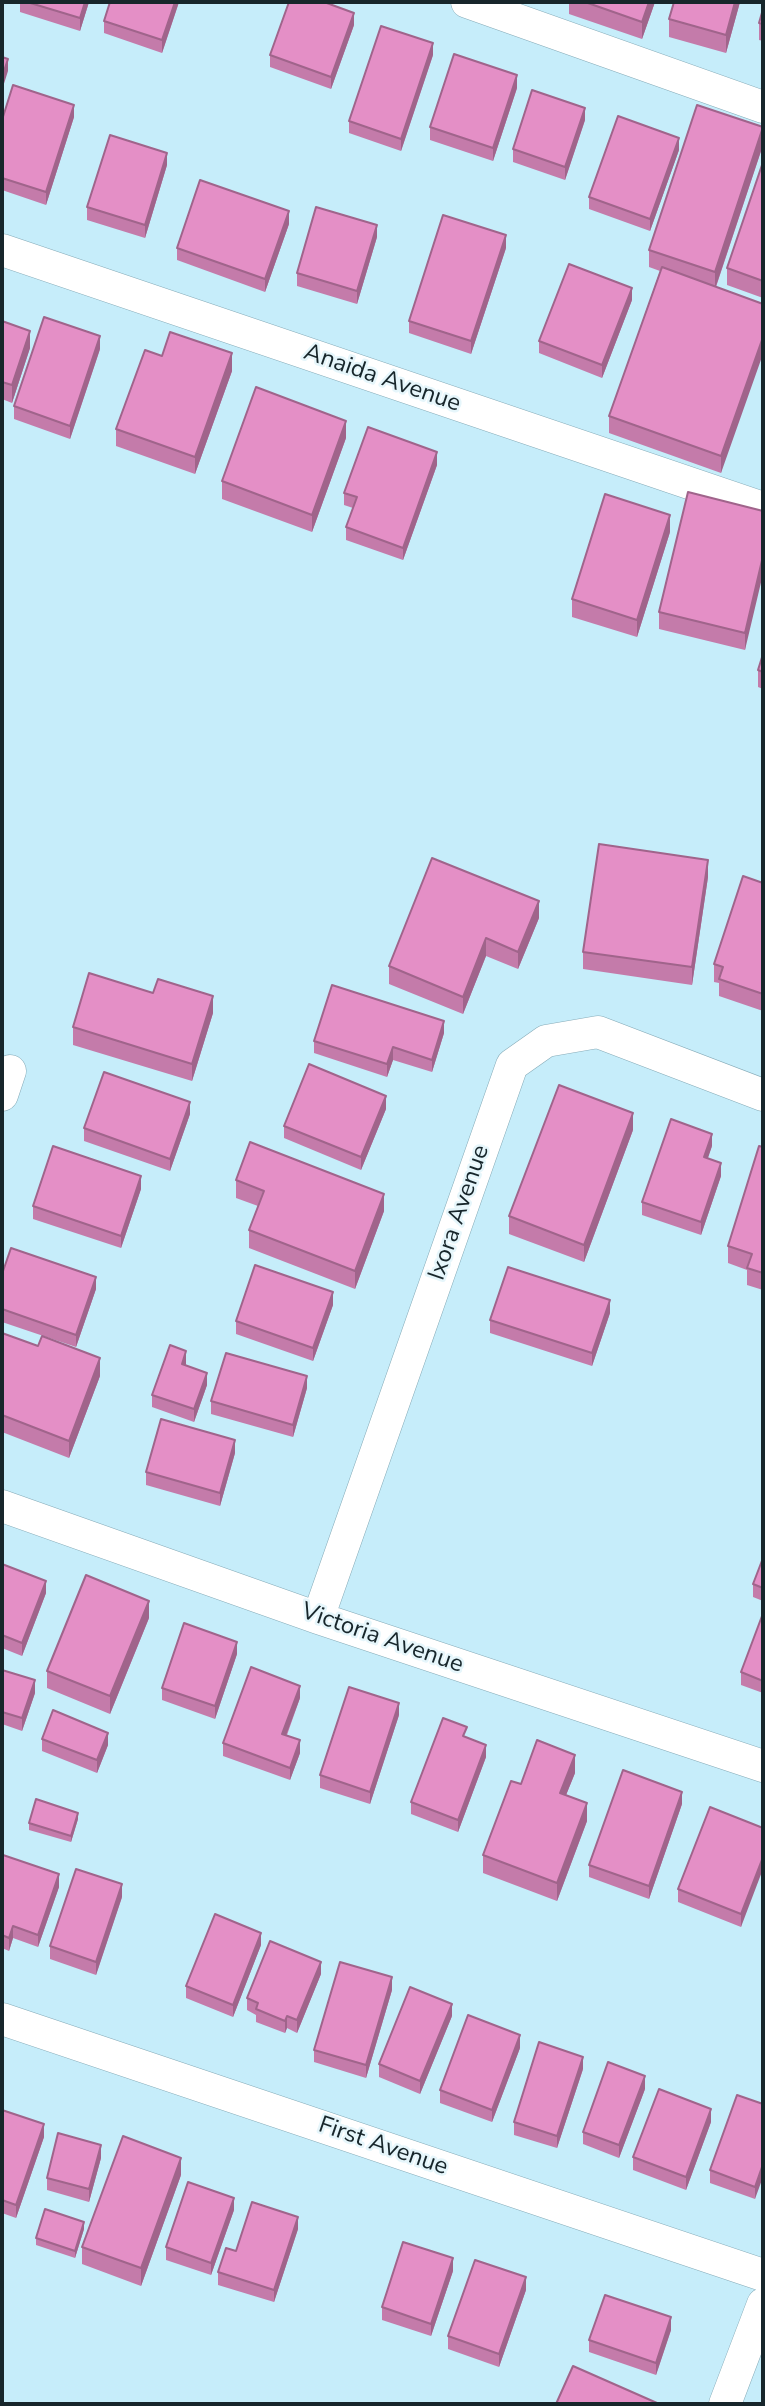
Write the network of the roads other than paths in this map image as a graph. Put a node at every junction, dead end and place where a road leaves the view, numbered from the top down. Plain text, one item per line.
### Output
1 (467, 2) edge
2 (763, 107) edge
3 (2, 250) edge
4 (763, 508) edge
5 (763, 1094) edge
6 (2, 1506) edge
7 (318, 1618) junction
8 (763, 1766) edge
9 (2, 2019) edge
10 (763, 2275) edge
11 (763, 2304) edge
12 (725, 2404) edge

1 - 2 street
3 - 4 street, Anaida Avenue
5 - 7 street, Ixora Avenue
6 - 7 street, Victoria Avenue
7 - 8 street, Victoria Avenue
9 - 10 street, First Avenue
11 - 12 street

